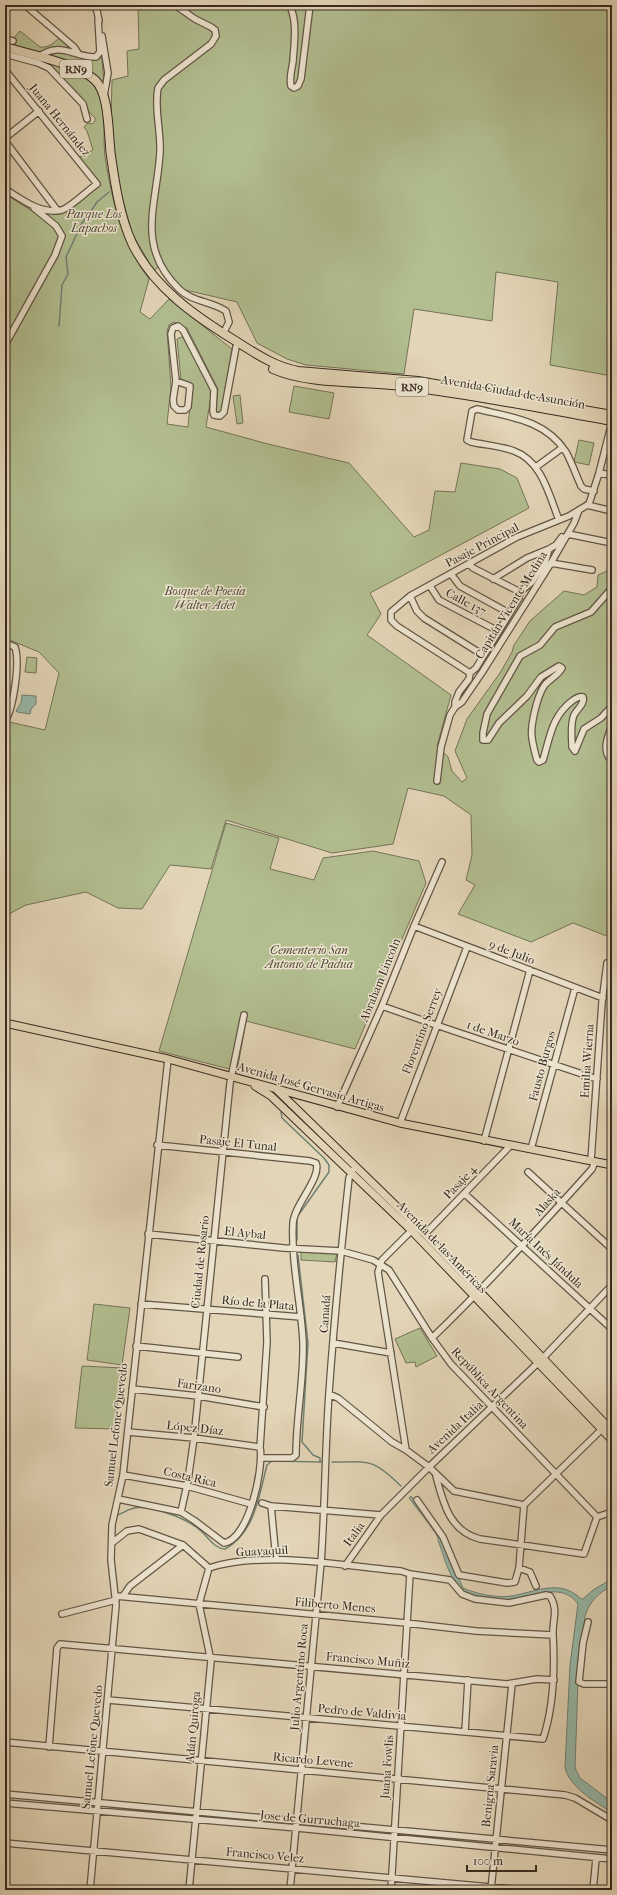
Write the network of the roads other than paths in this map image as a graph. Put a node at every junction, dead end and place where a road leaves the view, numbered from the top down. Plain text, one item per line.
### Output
1 (25, 5) edge
2 (93, 5) edge
3 (175, 5) edge
4 (289, 5) edge
5 (310, 5) edge
6 (98, 19) junction
7 (5, 39) edge
8 (12, 41) dead end
9 (5, 47) edge
10 (78, 53) junction
11 (5, 54) edge
12 (38, 56) junction
13 (5, 70) edge
14 (104, 96) junction
15 (38, 111) junction
16 (87, 119) dead end
17 (5, 138) edge
18 (5, 141) edge
19 (5, 189) edge
20 (31, 206) junction
21 (57, 210) junction
22 (223, 334) junction
23 (5, 344) edge
24 (236, 347) junction
25 (176, 381) junction
26 (612, 414) edge
27 (612, 422) edge
28 (562, 448) junction
29 (536, 467) junction
30 (599, 472) junction
31 (612, 475) edge
32 (594, 491) junction
33 (587, 505) junction
34 (579, 510) junction
35 (612, 511) edge
36 (569, 516) junction
37 (560, 520) junction
38 (568, 534) junction
39 (612, 543) edge
40 (549, 549) junction
41 (551, 563) junction
42 (469, 564) junction
43 (592, 570) dead end
44 (450, 574) junction
45 (493, 579) junction
46 (430, 586) junction
47 (612, 588) edge
48 (520, 592) junction
49 (410, 596) junction
50 (510, 613) junction
51 (498, 631) junction
52 (5, 643) edge
53 (483, 655) junction
54 (470, 673) junction
55 (612, 706) edge
56 (455, 707) junction
57 (5, 721) edge
58 (612, 725) edge
59 (612, 761) edge
60 (436, 782) dead end
61 (442, 862) dead end
62 (414, 926) junction
63 (467, 947) junction
64 (607, 963) dead end
65 (530, 970) junction
66 (575, 988) junction
67 (603, 998) junction
68 (382, 1006) junction
69 (244, 1015) dead end
70 (5, 1023) edge
71 (436, 1025) junction
72 (508, 1050) junction
73 (168, 1059) junction
74 (554, 1066) junction
75 (231, 1076) junction
76 (597, 1079) junction
77 (246, 1081) junction
78 (276, 1089) junction
79 (337, 1107) junction
80 (400, 1123) junction
81 (484, 1141) junction
82 (157, 1146) junction
83 (510, 1146) junction
84 (531, 1150) junction
85 (222, 1152) junction
86 (593, 1161) junction
87 (612, 1165) edge
88 (353, 1169) junction
89 (528, 1172) dead end
90 (464, 1194) junction
91 (561, 1203) junction
92 (414, 1228) junction
93 (148, 1234) junction
94 (426, 1234) junction
95 (213, 1241) junction
96 (522, 1246) junction
97 (292, 1249) junction
98 (612, 1249) edge
99 (341, 1251) junction
100 (380, 1263) junction
101 (265, 1279) dead end
102 (612, 1285) edge
103 (478, 1294) junction
104 (140, 1304) junction
105 (207, 1309) junction
106 (590, 1309) junction
107 (266, 1315) junction
108 (301, 1318) junction
109 (612, 1329) edge
110 (432, 1338) junction
111 (333, 1343) junction
112 (136, 1346) junction
113 (203, 1353) junction
114 (391, 1353) junction
115 (238, 1357) dead end
116 (541, 1360) junction
117 (132, 1389) junction
118 (329, 1394) junction
119 (198, 1396) junction
120 (264, 1407) junction
121 (492, 1407) junction
122 (609, 1428) edge
123 (128, 1432) junction
124 (194, 1438) junction
125 (612, 1440) edge
126 (260, 1447) junction
127 (406, 1450) junction
128 (262, 1458) junction
129 (327, 1465) joint
130 (429, 1467) junction
131 (556, 1474) junction
132 (123, 1475) junction
133 (436, 1475) junction
134 (186, 1486) junction
135 (118, 1498) junction
136 (417, 1500) dead end
137 (262, 1503) dead end
138 (251, 1504) junction
139 (524, 1505) junction
140 (271, 1506) junction
141 (325, 1511) junction
142 (181, 1512) junction
143 (612, 1512) edge
144 (381, 1516) junction
145 (597, 1517) junction
146 (112, 1543) junction
147 (183, 1545) junction
148 (521, 1546) junction
149 (276, 1559) junction
150 (321, 1563) junction
151 (345, 1566) junction
152 (209, 1568) junction
153 (519, 1568) junction
154 (410, 1574) junction
155 (536, 1586) dead end
156 (123, 1596) junction
157 (116, 1598) junction
158 (199, 1604) junction
159 (62, 1614) dead end
160 (315, 1614) junction
161 (406, 1622) junction
162 (588, 1622) dead end
163 (553, 1635) junction
164 (112, 1648) junction
165 (210, 1658) junction
166 (311, 1666) junction
167 (404, 1675) junction
168 (468, 1680) junction
169 (554, 1680) junction
170 (512, 1684) junction
171 (612, 1684) edge
172 (108, 1700) junction
173 (206, 1708) junction
174 (307, 1718) junction
175 (401, 1727) junction
176 (465, 1732) junction
177 (506, 1736) junction
178 (5, 1742) edge
179 (49, 1747) junction
180 (102, 1752) junction
181 (201, 1761) junction
182 (302, 1770) junction
183 (397, 1779) junction
184 (501, 1789) junction
185 (5, 1794) edge
186 (97, 1802) junction
187 (5, 1803) edge
188 (96, 1811) junction
189 (197, 1812) junction
190 (196, 1820) junction
191 (612, 1820) edge
192 (298, 1821) junction
193 (297, 1828) junction
194 (394, 1830) junction
195 (394, 1838) junction
196 (496, 1840) junction
197 (5, 1843) edge
198 (495, 1847) junction
199 (93, 1850) junction
200 (612, 1850) edge
201 (192, 1859) junction
202 (596, 1859) junction
203 (612, 1859) edge
204 (293, 1868) junction
205 (392, 1878) junction
206 (491, 1889) edge
207 (90, 1890) edge
208 (189, 1890) edge
209 (290, 1890) edge
210 (391, 1890) edge
211 (524, 1890) edge
212 (593, 1890) edge

1 - 10 street
2 - 6 street
3 - 22 street
4 - 5 street
6 - 10 street
6 - 14 street
7 - 8 street
9 - 12 highway, RN9
10 - 12 street
11 - 16 street
12 - 14 highway, RN9
13 - 15 street, Juana Hernández
14 - 22 highway, RN9
15 - 17 street
15 - 21 street, Juana Hernández
18 - 21 street
19 - 20 street
20 - 21 street
20 - 23 street
22 - 24 highway, Avenida Ciudad de Asunción / RN9
22 - 26 highway, Avenida Ciudad de Asunción / RN9
24 - 25 street
24 - 27 highway, Avenida Ciudad de Asunción / RN9
25 - 25 street
27 - 30 street
28 - 29 street
28 - 29 street
28 - 32 street
29 - 37 street
30 - 31 street
30 - 32 street
32 - 33 street
33 - 34 street, Pasaje Principal
33 - 35 street
34 - 36 street, Pasaje Principal
34 - 38 street, Capitán Vicente Medina
36 - 37 street, Pasaje Principal
36 - 40 street, Capitán Vicente Medina
37 - 42 street, Pasaje Principal
38 - 39 street
38 - 41 street, Capitán Vicente Medina
40 - 45 street
40 - 48 street, Capitán Vicente Medina
41 - 43 street
41 - 56 street, Capitán Vicente Medina
42 - 44 street, Pasaje Principal
42 - 45 street
44 - 46 street, Pasaje Principal
44 - 50 street
45 - 48 street
46 - 49 street, Pasaje Principal
46 - 51 street, Calle 137
47 - 55 street
48 - 50 street, Capitán Vicente Medina
49 - 53 street
49 - 54 street, Pasaje Principal
50 - 51 street, Capitán Vicente Medina
51 - 53 street, Capitán Vicente Medina
52 - 57 street
53 - 54 street, Capitán Vicente Medina
54 - 56 street, Capitán Vicente Medina
56 - 60 street, Capitán Vicente Medina
58 - 59 street
61 - 62 street, Abraham Lincoln
62 - 63 street, 9 de Julio
62 - 68 street, Abraham Lincoln
63 - 65 street, 9 de Julio
63 - 71 street, Florentino Serrey
64 - 67 street, Emilia Wierna
65 - 66 street, 9 de Julio
65 - 72 street
66 - 67 street, 9 de Julio
66 - 74 street, Fausto Burgos
67 - 76 street, Emilia Wierna
68 - 71 street, 1 de Marzo
68 - 79 street, Abraham Lincoln
69 - 75 street, Ciudad de Rosario
70 - 73 main road, Avenida José Gervasio Artigas
71 - 72 street, 1 de Marzo
71 - 80 street, Florentino Serrey
72 - 74 street, 1 de Marzo
72 - 81 street
73 - 75 main road, Avenida José Gervasio Artigas
73 - 82 street, Samuel Lefone Quevedo
74 - 76 street, 1 de Marzo
74 - 84 street, Fausto Burgos
75 - 77 main road, Avenida José Gervasio Artigas
75 - 85 street, Ciudad de Rosario
76 - 86 street, Emilia Wierna
77 - 78 main road, Avenida José Gervasio Artigas
77 - 88 main road, Avenida de las Américas
78 - 79 main road, Avenida José Gervasio Artigas
78 - 88 main road, Avenida de las Américas
79 - 80 main road, Avenida José Gervasio Artigas
80 - 81 main road, Avenida José Gervasio Artigas
81 - 83 main road, Avenida José Gervasio Artigas
82 - 85 street, Pasaje El Tunal
82 - 93 street, Samuel Lefone Quevedo
83 - 84 main road, Avenida José Gervasio Artigas
83 - 90 street, Pasaje 4
84 - 86 main road, Avenida José Gervasio Artigas
85 - 95 street, Ciudad de Rosario
85 - 97 street, Pasaje El Tunal
86 - 87 main road, Avenida José Gervasio Artigas
86 - 91 street, Alaska
88 - 92 main road, Avenida de las Américas
88 - 99 street, Canadá
89 - 91 street
90 - 94 street, Pasaje 4
90 - 96 street, María Inés Jándula
91 - 96 street, Alaska
91 - 98 street
92 - 94 main road, Avenida de las Américas
92 - 100 street
92 - 103 main road, Avenida de las Américas
93 - 95 street, El Aybal
93 - 104 street, Samuel Lefone Quevedo
94 - 103 main road, Avenida de las Américas
95 - 97 street, El Aybal
95 - 105 street, Ciudad de Rosario
96 - 103 street, Alaska
96 - 106 street, María Inés Jándula
97 - 99 street, El Aybal
97 - 108 street
99 - 100 street, El Aybal
99 - 111 street, Canadá
100 - 110 street, República Argentina
100 - 114 street
101 - 107 street
102 - 106 street, Avenida Italia
103 - 110 street, Alaska
103 - 116 main road, Avenida de las Américas
104 - 105 street, Río de la Plata
104 - 112 street, Samuel Lefone Quevedo
105 - 107 street, Río de la Plata
105 - 113 street, Ciudad de Rosario
106 - 109 street, María Inés Jándula
106 - 116 street, Avenida Italia
107 - 108 street, Río de la Plata
107 - 120 street
108 - 128 street
110 - 121 street, República Argentina
111 - 114 street
111 - 118 street, Canadá
112 - 113 street
112 - 117 street, Samuel Lefone Quevedo
113 - 115 street
113 - 119 street, Ciudad de Rosario
114 - 127 street
116 - 121 street, Avenida Italia
116 - 122 main road, Avenida de las Américas
117 - 119 street, Farizano
117 - 123 street, Samuel Lefone Quevedo
118 - 127 street
118 - 129 street, Canadá
119 - 120 street, Farizano
119 - 124 street, Ciudad de Rosario
120 - 126 street
121 - 130 street, Avenida Italia
121 - 131 street, República Argentina
122 - 125 main road, Avenida de las Américas
122 - 131 street
123 - 124 street, López Díaz
123 - 132 street, Samuel Lefone Quevedo
124 - 126 street, López Díaz
124 - 134 street, Ciudad de Rosario
126 - 128 street
127 - 130 street
128 - 138 street
129 - 141 street, Julio Argentino Roca
130 - 133 street
130 - 144 street, Avenida Italia
131 - 139 street
131 - 145 street, República Argentina
132 - 134 street, Costa Rica
132 - 135 street, Samuel Lefone Quevedo
133 - 139 street
133 - 148 street
134 - 138 street, Costa Rica
134 - 142 street, Ciudad de Rosario
135 - 142 street
135 - 146 street, Samuel Lefone Quevedo
136 - 153 street
137 - 140 street
138 - 142 street
139 - 148 street
140 - 141 street
140 - 149 street
141 - 144 street
141 - 150 street, Julio Argentino Roca
143 - 145 street
144 - 151 street, Italia
145 - 148 street
146 - 147 street
146 - 157 street, Samuel Lefone Quevedo
147 - 152 street
147 - 156 street
148 - 153 street
149 - 150 street, Guayaquil
149 - 152 street, Guayaquil
150 - 151 street, Guayaquil
150 - 160 street, Julio Argentino Roca
151 - 154 street, Guayaquil
152 - 158 street, Adán Quiroga
153 - 155 street
154 - 161 street, Juana Fowlis
154 - 163 street, Guayaquil
156 - 157 street, Filiberto Menes
156 - 158 street, Filiberto Menes
157 - 159 street, Filiberto Menes
157 - 164 street, Samuel Lefone Quevedo
158 - 160 street, Filiberto Menes
158 - 165 street, Adán Quiroga
160 - 161 street, Filiberto Menes
160 - 166 street, Julio Argentino Roca
161 - 163 street, Filiberto Menes
161 - 167 street, Juana Fowlis
162 - 171 street
163 - 169 street
164 - 165 street, Francisco Muñiz
164 - 172 street, Samuel Lefone Quevedo
164 - 179 street, Francisco Muñiz
165 - 166 street, Francisco Muñiz
165 - 173 street, Adán Quiroga
166 - 167 street, Francisco Muñiz
166 - 174 street, Julio Argentino Roca
167 - 168 street, Francisco Muñiz
167 - 175 street, Juana Fowlis
168 - 170 street, Francisco Muñiz
168 - 176 street
169 - 170 street, Francisco Muñiz
169 - 177 street, Pedro de Valdivia
170 - 177 street, Benigna Saravia
172 - 173 street, Pedro de Valdivia
172 - 180 street, Samuel Lefone Quevedo
173 - 174 street, Pedro de Valdivia
173 - 181 street, Adán Quiroga
174 - 175 street, Pedro de Valdivia
174 - 182 street, Julio Argentino Roca
175 - 176 street, Pedro de Valdivia
175 - 183 street, Juana Fowlis
176 - 177 street, Pedro de Valdivia
177 - 184 street, Benigna Saravia
178 - 179 street, Ricardo Levene
179 - 180 street, Ricardo Levene
180 - 181 street, Ricardo Levene
180 - 186 street, Samuel Lefone Quevedo
181 - 182 street, Ricardo Levene
181 - 189 street, Adán Quiroga
182 - 183 street, Ricardo Levene
182 - 192 street, Julio Argentino Roca
183 - 184 street, Ricardo Levene
183 - 194 street, Juana Fowlis
184 - 191 street, Ricardo Levene
184 - 196 street, Benigna Saravia
185 - 186 street, Jose de Gurruchaga
186 - 188 street, Samuel Lefone Quevedo
186 - 189 street, Jose de Gurruchaga
187 - 188 street, Jose de Gurruchaga
188 - 190 street, Jose de Gurruchaga
188 - 199 street, Samuel Lefone Quevedo
189 - 190 street, Adán Quiroga
189 - 192 street, Jose de Gurruchaga
190 - 193 street, Jose de Gurruchaga
190 - 201 street, Adán Quiroga
192 - 193 street, Julio Argentino Roca
192 - 194 street, Jose de Gurruchaga
193 - 195 street, Jose de Gurruchaga
193 - 204 street, Julio Argentino Roca
194 - 195 street, Juana Fowlis
194 - 196 street, Jose de Gurruchaga
195 - 198 street, Jose de Gurruchaga
195 - 205 street, Juana Fowlis
196 - 198 street, Benigna Saravia
196 - 200 street, Jose de Gurruchaga
197 - 199 street, Francisco Velez
198 - 202 street, Jose de Gurruchaga
198 - 206 street, Benigna Saravia
199 - 201 street, Francisco Velez
199 - 207 street, Samuel Lefone Quevedo
201 - 204 street, Francisco Velez
201 - 208 street, Adán Quiroga
202 - 203 street, Jose de Gurruchaga
202 - 212 street
204 - 205 street, Francisco Velez
204 - 209 street, Julio Argentino Roca
205 - 206 street, Francisco Velez
205 - 210 street, Juana Fowlis
206 - 211 street, Francisco Velez

